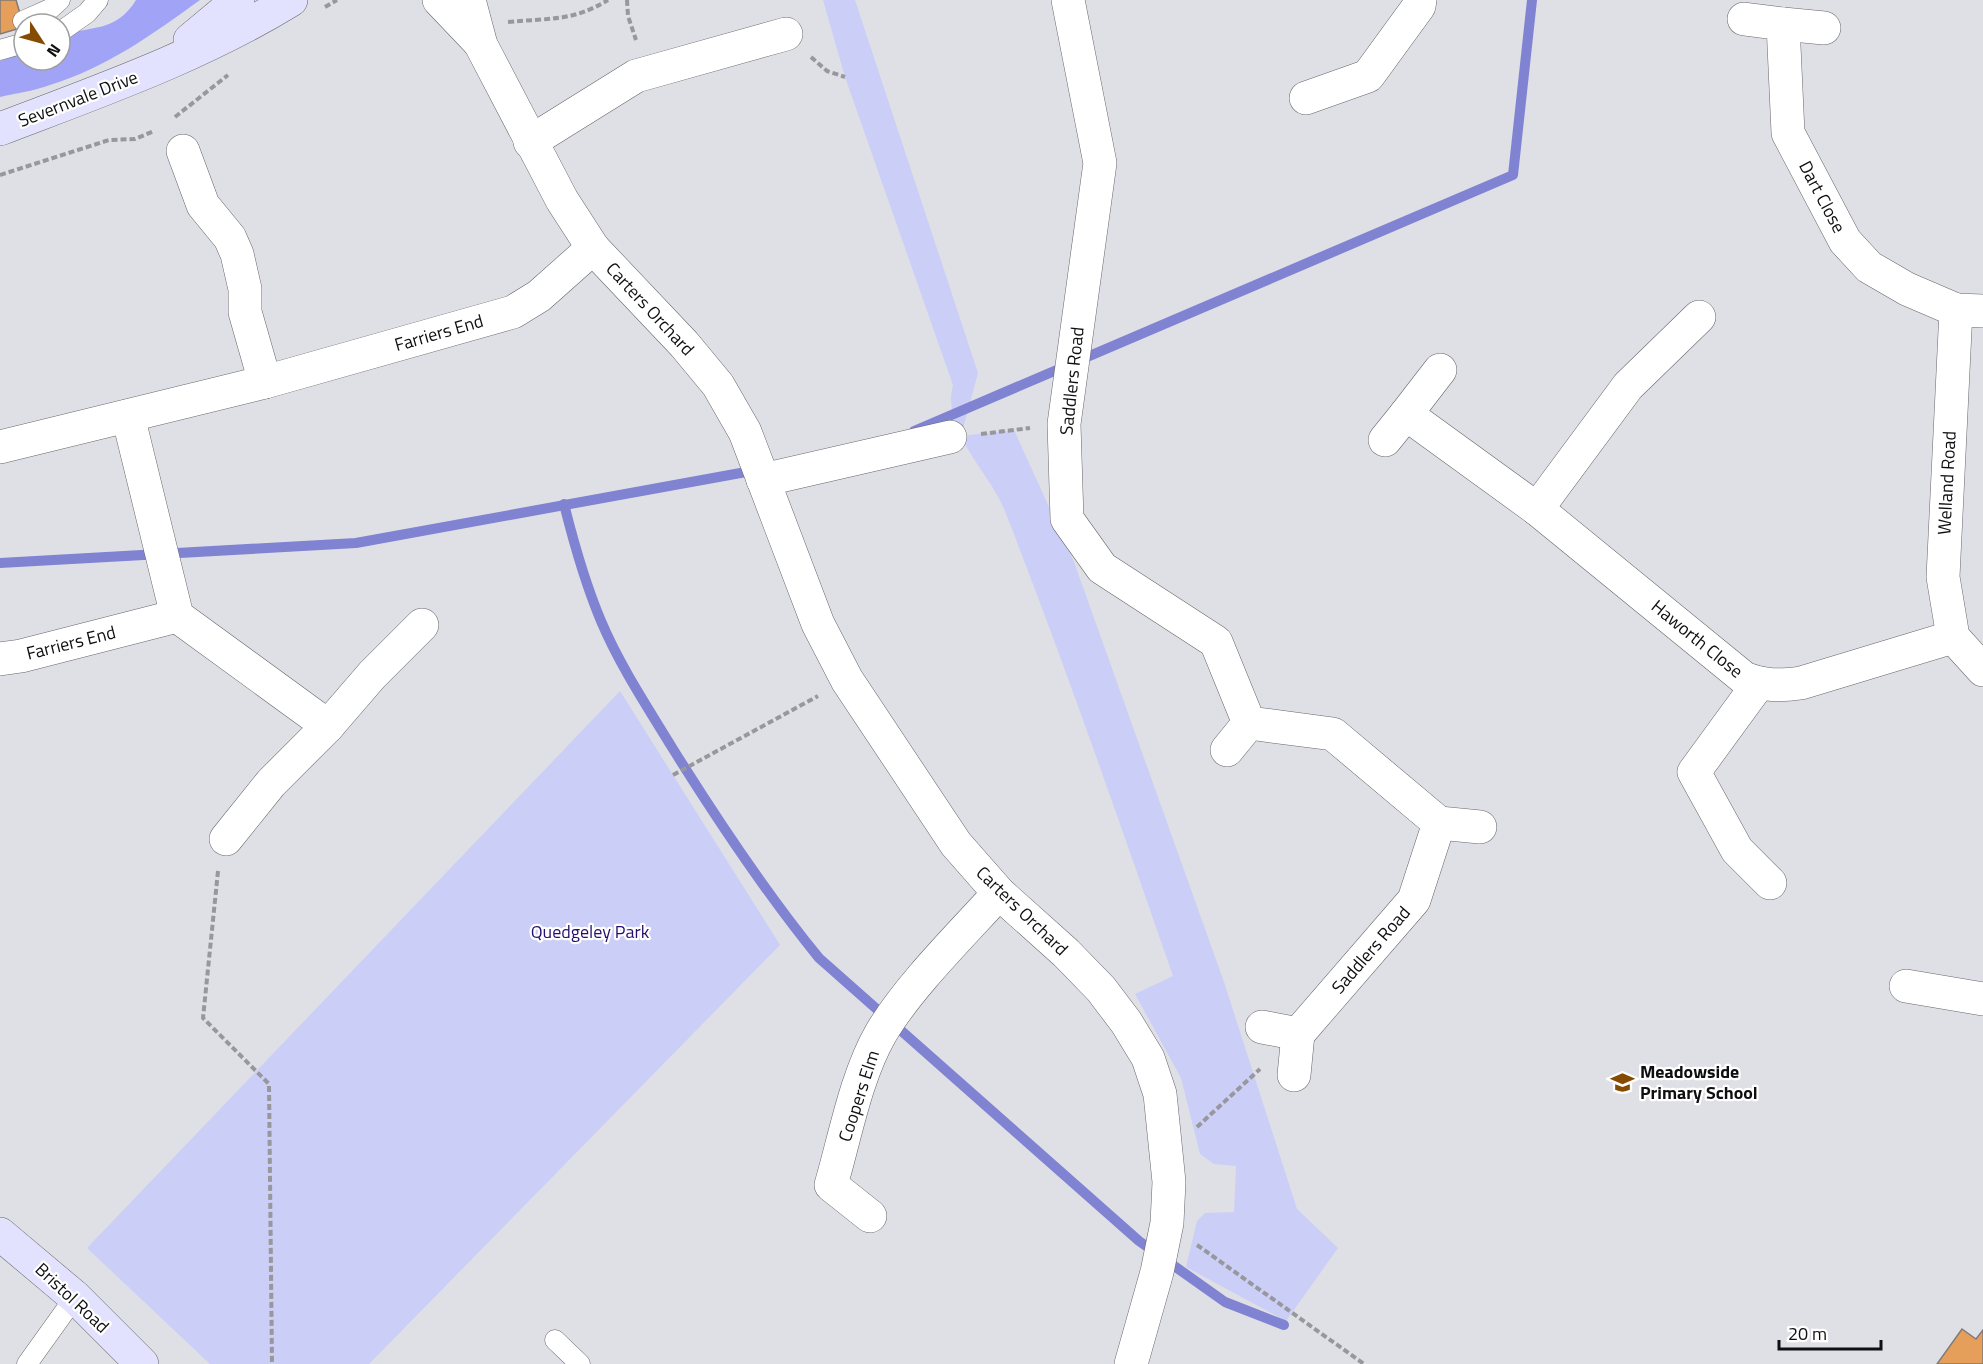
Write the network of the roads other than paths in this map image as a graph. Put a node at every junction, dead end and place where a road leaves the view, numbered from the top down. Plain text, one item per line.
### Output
1 (60, 0) edge
2 (98, 0) edge
3 (238, 0) edge
4 (291, 0) edge
5 (439, 0) edge
6 (470, 0) edge
7 (1068, 0) edge
8 (1420, 0) edge
9 (43, 12) edge
10 (1744, 19) dead end
11 (72, 24) edge
12 (1784, 24) junction
13 (1824, 28) dead end
14 (489, 34) junction
15 (786, 34) road end
16 (157, 69) junction
17 (1306, 98) dead end
18 (0, 129) edge
19 (530, 142) junction
20 (183, 151) dead end
21 (593, 248) junction
22 (1969, 311) edge
23 (1699, 317) dead end
24 (1440, 370) dead end
25 (265, 382) junction
26 (1406, 414) junction
27 (128, 416) junction
28 (950, 437) road end
29 (1385, 440) dead end
30 (0, 447) edge
31 (763, 480) junction
32 (1537, 509) junction
33 (177, 616) junction
34 (422, 625) dead end
35 (1953, 637) junction
36 (0, 659) edge
37 (1983, 670) edge
38 (1758, 683) junction
39 (1250, 723) junction
40 (328, 726) junction
41 (1227, 750) dead end
42 (1439, 823) junction
43 (1480, 827) dead end
44 (226, 839) dead end
45 (1770, 883) dead end
46 (999, 893) junction
47 (1906, 986) dead end
48 (1983, 999) edge
49 (1262, 1026) dead end
50 (1298, 1034) junction
51 (1294, 1075) dead end
52 (870, 1216) dead end
53 (0, 1234) edge
54 (75, 1297) junction
55 (555, 1340) dead end
56 (27, 1364) edge
57 (142, 1364) edge
58 (580, 1364) edge
59 (1131, 1364) edge

1 - 9 lane
2 - 11 lane
3 - 16 street, Severnvale Drive
4 - 16 street, Severnvale Drive
5 - 14 street, Carters Orchard
6 - 14 street, Carters Orchard
7 - 39 street, Saddlers Road
8 - 17 street
10 - 12 street
12 - 13 street
12 - 22 street, Dart Close
14 - 19 street, Carters Orchard
15 - 19 street
16 - 18 street, Severnvale Drive
19 - 21 street, Carters Orchard
20 - 25 street
21 - 25 street, Farriers End
21 - 31 street, Carters Orchard
22 - 35 street, Welland Road
23 - 32 street
24 - 26 street
25 - 27 street, Farriers End
26 - 29 street
26 - 32 street, Haworth Close
27 - 30 street, Farriers End
27 - 33 street
28 - 31 street
31 - 46 street, Carters Orchard
32 - 38 street, Haworth Close
33 - 36 street, Farriers End
33 - 40 street
34 - 40 street
35 - 37 street
35 - 38 street, Haworth Close
38 - 45 street
39 - 41 street
39 - 42 street
40 - 44 street
42 - 43 street
42 - 50 street, Saddlers Road
46 - 52 street, Coopers Elm
46 - 59 street, Carters Orchard
47 - 48 street
49 - 50 street
50 - 51 street
53 - 54 street, Bristol Road
54 - 56 lane
54 - 57 street, Bristol Road
55 - 58 lane

